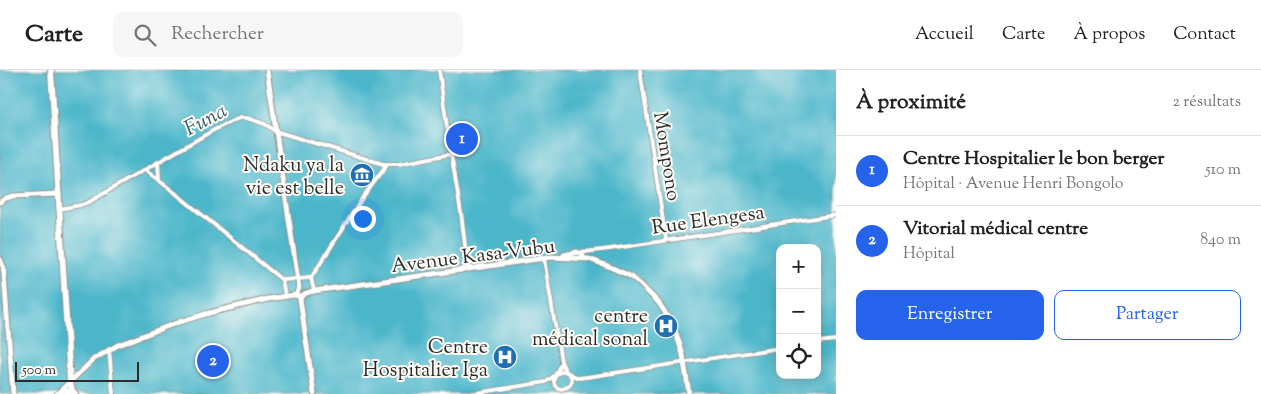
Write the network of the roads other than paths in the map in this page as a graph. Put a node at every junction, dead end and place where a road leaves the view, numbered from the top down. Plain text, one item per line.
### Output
1 (49, 70) edge
2 (267, 70) edge
3 (439, 70) edge
4 (640, 70) edge
5 (274, 126) junction
6 (451, 154) junction
7 (158, 162) junction
8 (387, 165) junction
9 (152, 166) junction
10 (145, 170) junction
11 (159, 173) junction
12 (157, 179) junction
13 (57, 194) junction
14 (2, 200) edge
15 (58, 206) junction
16 (836, 215) edge
17 (666, 240) junction
18 (579, 255) junction
19 (552, 257) junction
20 (0, 259) edge
21 (544, 259) junction
22 (468, 269) junction
23 (297, 278) junction
24 (311, 278) junction
25 (282, 280) junction
26 (314, 291) junction
27 (300, 294) junction
28 (63, 296) junction
29 (285, 296) junction
30 (836, 340) edge
31 (821, 342) edge
32 (109, 349) junction
33 (776, 349) edge
34 (101, 354) junction
35 (561, 362) junction
36 (684, 362) junction
37 (109, 363) junction
38 (69, 369) junction
39 (79, 372) junction
40 (568, 373) junction
41 (556, 374) junction
42 (579, 378) junction
43 (546, 382) junction
44 (569, 387) junction
45 (70, 388) edge
46 (558, 388) junction
47 (58, 393) edge
48 (565, 393) edge
49 (13, 394) edge
50 (113, 394) edge
51 (314, 394) edge
52 (470, 394) edge
53 (689, 394) edge

1 - 13 highway
2 - 5 main road
3 - 6 street
4 - 17 street, Mompono
5 - 7 street
5 - 8 street
5 - 23 main road
6 - 8 street
6 - 22 street
7 - 9 street
7 - 11 street
8 - 24 street
9 - 10 street
9 - 11 street
9 - 12 street
10 - 12 street
10 - 15 street
11 - 12 street
12 - 25 street
13 - 14 main road
13 - 15 highway
15 - 28 highway
16 - 17 street, Rue Elengesa
17 - 18 street, Rue Elengesa
18 - 19 main road, Avenue Kasa-Vubu
18 - 19 main road
18 - 36 main road, Avenue Kasa-Vubu
19 - 21 main road, Avenue Kasa-Vubu
20 - 49 main road
21 - 22 main road, Avenue Kasa-Vubu
21 - 35 street
22 - 26 main road, Avenue Kasa-Vubu
23 - 24 street
23 - 25 street
23 - 27 main road
24 - 26 street
25 - 29 street
26 - 27 main road, Avenue Kasa-Vubu
27 - 29 main road, Avenue Kasa-Vubu
27 - 51 main road
28 - 38 highway
28 - 45 highway
29 - 32 main road, Avenue Kasa-Vubu
30 - 31 street
32 - 34 main road, Avenue Kasa-Vubu
32 - 37 street
33 - 36 street
34 - 37 street
34 - 39 main road, Avenue Kasa-Vubu
35 - 40 street
35 - 41 street
36 - 42 street
36 - 53 main road, Avenue Kasa-Vubu
37 - 50 street
38 - 39 highway
38 - 45 highway
39 - 45 main road, Avenue Kasa-Vubu
40 - 41 street
40 - 42 street
40 - 44 street
41 - 43 street
41 - 46 street
42 - 44 street
43 - 46 street
43 - 52 street
44 - 46 street
44 - 48 street
45 - 47 highway
46 - 48 street

